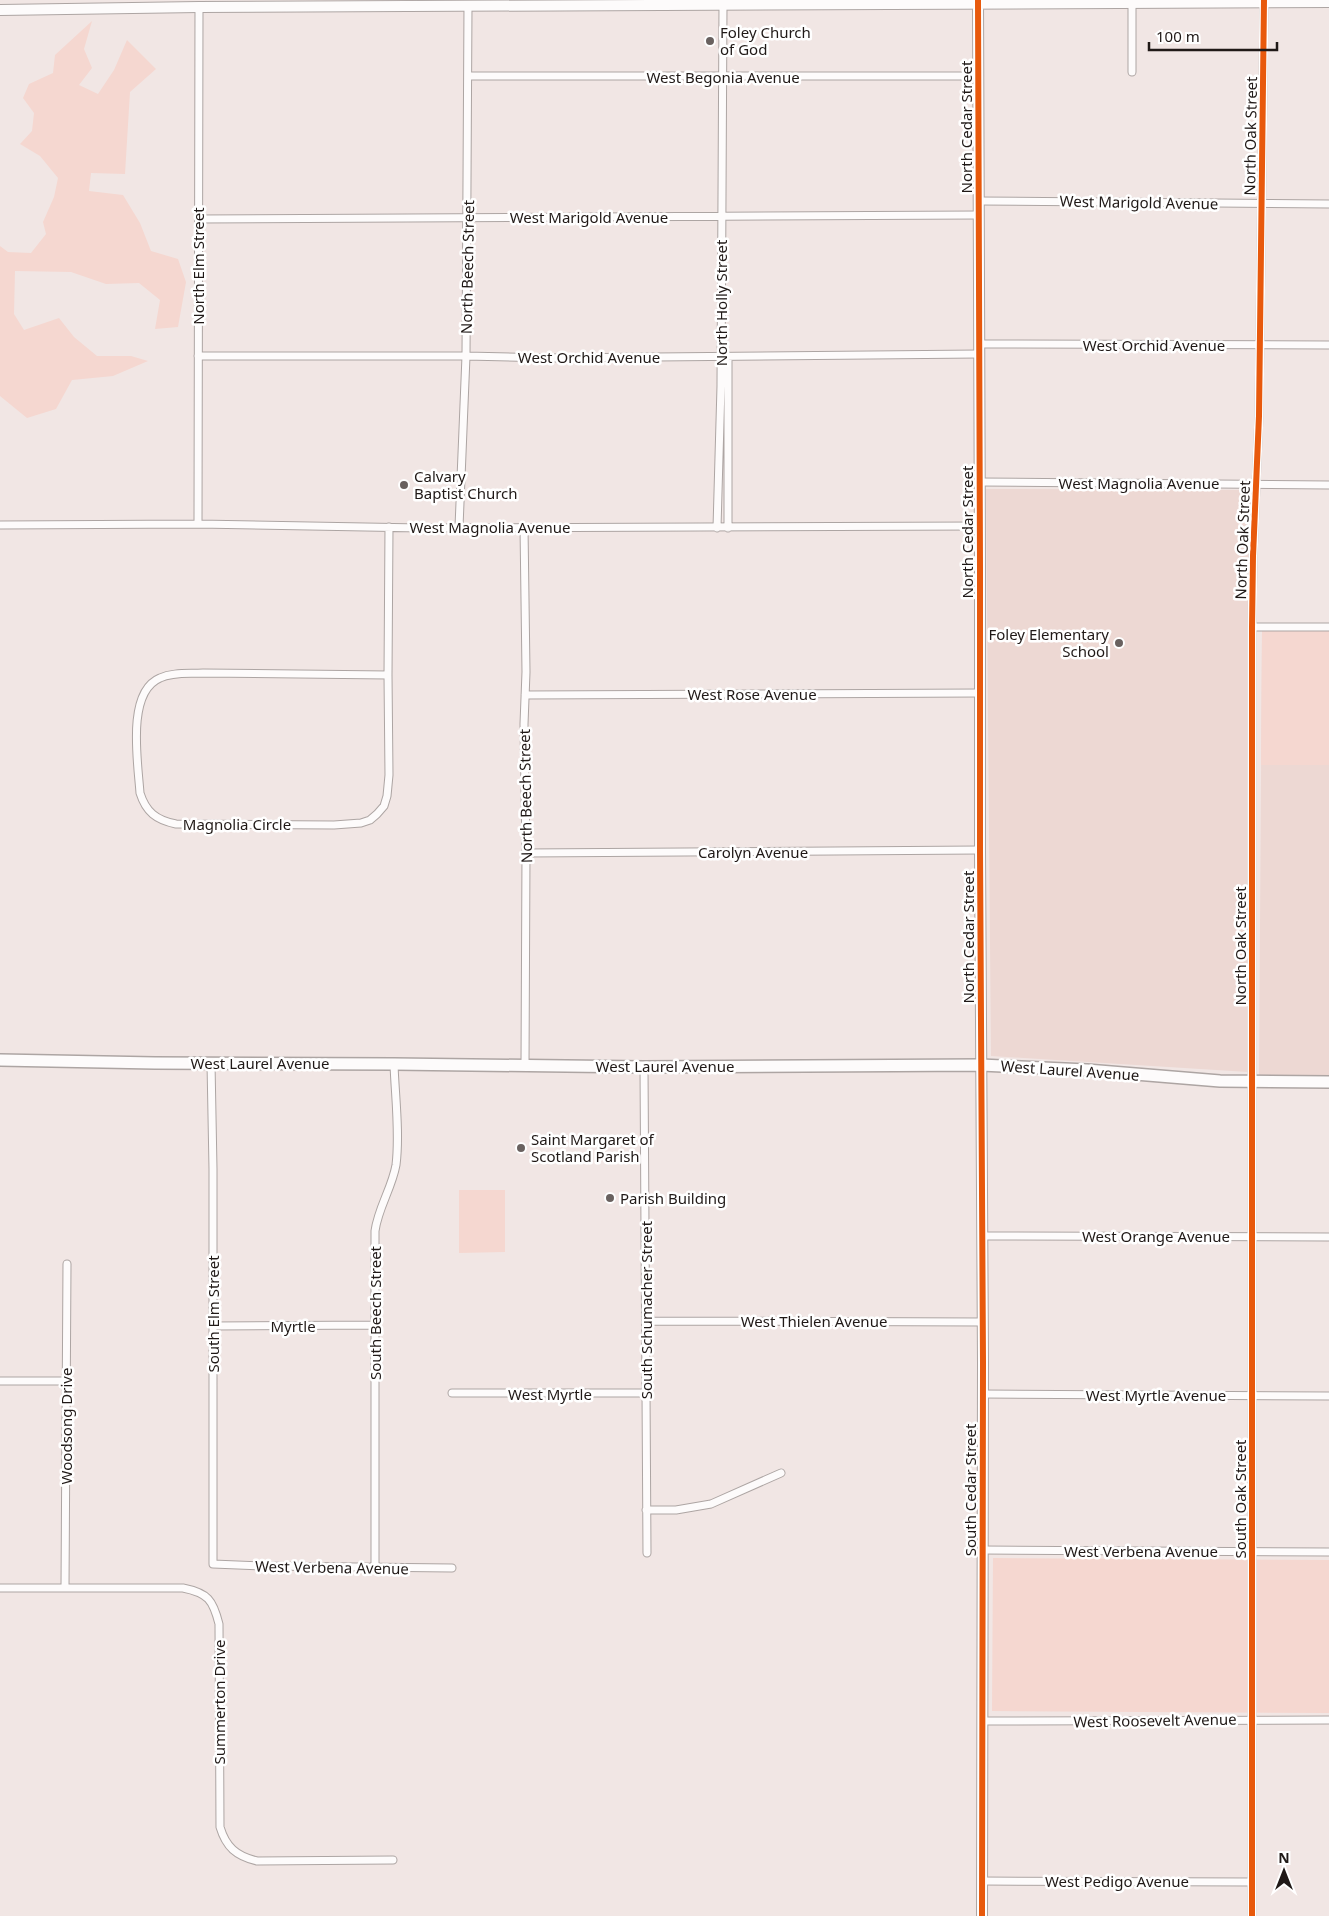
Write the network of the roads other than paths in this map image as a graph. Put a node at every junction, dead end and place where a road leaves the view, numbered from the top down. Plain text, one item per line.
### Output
1 (1264, 1) edge
2 (978, 2) edge
3 (1329, 2) edge
4 (323, 3) edge
5 (627, 3) edge
6 (1132, 3) junction
7 (723, 5) junction
8 (468, 6) junction
9 (199, 8) junction
10 (0, 10) edge
11 (1132, 72) dead end
12 (468, 76) junction
13 (978, 76) junction
14 (721, 78) junction
15 (979, 201) junction
16 (1261, 203) junction
17 (1329, 204) edge
18 (979, 215) junction
19 (722, 216) junction
20 (468, 217) junction
21 (199, 219) junction
22 (1260, 345) junction
23 (1329, 346) edge
24 (980, 349) junction
25 (198, 356) junction
26 (466, 356) junction
27 (724, 356) junction
28 (980, 482) junction
29 (1256, 484) junction
30 (1329, 485) edge
31 (198, 524) junction
32 (0, 526) edge
33 (980, 526) junction
34 (389, 527) junction
35 (459, 527) junction
36 (524, 527) junction
37 (717, 528) junction
38 (728, 528) junction
39 (1252, 627) junction
40 (1329, 627) edge
41 (388, 675) junction
42 (980, 693) junction
43 (525, 695) junction
44 (980, 850) junction
45 (526, 853) junction
46 (0, 1060) edge
47 (211, 1063) junction
48 (394, 1064) junction
49 (981, 1064) junction
50 (525, 1065) junction
51 (644, 1067) junction
52 (1253, 1082) junction
53 (1329, 1082) edge
54 (983, 1236) junction
55 (1253, 1236) junction
56 (1329, 1237) edge
57 (67, 1264) dead end
58 (646, 1321) junction
59 (983, 1322) junction
60 (374, 1325) junction
61 (213, 1326) junction
62 (0, 1381) edge
63 (67, 1381) junction
64 (647, 1392) junction
65 (452, 1393) dead end
66 (983, 1394) junction
67 (1253, 1396) junction
68 (1329, 1396) edge
69 (781, 1473) dead end
70 (646, 1510) junction
71 (983, 1550) junction
72 (1252, 1552) junction
73 (1329, 1552) edge
74 (647, 1553) dead end
75 (213, 1564) joint
76 (375, 1567) junction
77 (452, 1568) dead end
78 (0, 1588) edge
79 (65, 1588) junction
80 (1253, 1719) junction
81 (1329, 1720) edge
82 (982, 1721) junction
83 (394, 1860) dead end
84 (982, 1880) junction
85 (1252, 1882) junction
86 (982, 1916) edge
87 (1252, 1916) edge

1 - 3 street
1 - 6 street
1 - 16 street, North Oak Street
2 - 6 street
2 - 7 street
2 - 13 street, North Cedar Street
4 - 8 street
4 - 9 street
5 - 7 street
5 - 8 street
6 - 11 street
7 - 14 street, North Holly Street
8 - 12 street, North Beech Street
9 - 10 street
9 - 21 street, North Elm Street
12 - 14 street, West Begonia Avenue
12 - 20 street, North Beech Street
13 - 14 street, West Begonia Avenue
13 - 15 street, North Cedar Street
14 - 19 street, North Holly Street
15 - 16 street, West Marigold Avenue
15 - 18 street, North Cedar Street
16 - 17 street, West Marigold Avenue
16 - 22 street, North Oak Street
18 - 19 street, West Marigold Avenue
18 - 24 street, North Cedar Street
19 - 20 street, West Marigold Avenue
19 - 27 street, North Holly Street
20 - 21 street, West Marigold Avenue
20 - 26 street, North Beech Street
21 - 25 street, North Elm Street
22 - 23 street, West Orchid Avenue
22 - 24 street, West Orchid Avenue
22 - 29 street, North Oak Street
24 - 27 street, West Orchid Avenue
24 - 28 street, North Cedar Street
25 - 26 street, West Orchid Avenue
25 - 31 street, North Elm Street
26 - 27 street, West Orchid Avenue
26 - 35 street, North Beech Street
27 - 37 street, North Holly Street
27 - 38 street
28 - 29 street, West Magnolia Avenue
28 - 33 street, North Cedar Street
29 - 30 street, West Magnolia Avenue
29 - 39 street, North Oak Street
31 - 32 street, West Magnolia Avenue
31 - 34 street, West Magnolia Avenue
33 - 38 street, West Magnolia Avenue
33 - 42 street, North Cedar Street
34 - 35 street, West Magnolia Avenue
34 - 41 street, Magnolia Circle
35 - 36 street, West Magnolia Avenue
36 - 37 street, West Magnolia Avenue
36 - 43 street, North Beech Street
37 - 38 street, West Magnolia Avenue
39 - 40 street
39 - 52 street, North Oak Street
41 - 41 street, Magnolia Circle
42 - 43 street, West Rose Avenue
42 - 44 street, North Cedar Street
43 - 45 street, North Beech Street
44 - 45 street, Carolyn Avenue
44 - 49 street, North Cedar Street
45 - 50 street, North Beech Street
46 - 47 main road, West Laurel Avenue
47 - 48 main road, West Laurel Avenue
47 - 61 street, South Elm Street
48 - 50 main road, West Laurel Avenue
48 - 60 street, South Beech Street
49 - 51 main road, West Laurel Avenue
49 - 52 main road, West Laurel Avenue
49 - 54 street, South Cedar Street
50 - 51 main road, West Laurel Avenue
51 - 58 street, South Schumacher Street
52 - 53 main road, West Laurel Avenue
52 - 55 street, South Oak Street
54 - 55 street, West Orange Avenue
54 - 59 street, South Cedar Street
55 - 56 street, West Orange Avenue
55 - 67 street, South Oak Street
57 - 63 street, Woodsong Drive
58 - 59 street, West Thielen Avenue
58 - 64 street, South Schumacher Street
59 - 66 street, South Cedar Street
60 - 61 street, Myrtle
60 - 76 street, South Beech Street
61 - 75 street, South Elm Street
62 - 63 street
63 - 79 street, Woodsong Drive
64 - 65 street, West Myrtle
64 - 70 street, South Schumacher Street
66 - 67 street, West Myrtle Avenue
66 - 71 street, South Cedar Street
67 - 68 street, West Myrtle Avenue
67 - 72 street, South Oak Street
69 - 70 street
70 - 74 street, South Schumacher Street
71 - 72 street, West Verbena Avenue
71 - 82 street, South Cedar Street
72 - 73 street, West Verbena Avenue
72 - 80 street, South Oak Street
75 - 76 street, West Verbena Avenue
76 - 77 street, West Verbena Avenue
78 - 79 street, Summerton Drive
79 - 83 street, Summerton Drive
80 - 81 street, West Roosevelt Avenue
80 - 82 street, West Roosevelt Avenue
80 - 85 street, South Oak Street
82 - 84 street, South Cedar Street
84 - 85 street, West Pedigo Avenue
84 - 86 street, South Cedar Street
85 - 87 street, South Oak Street

